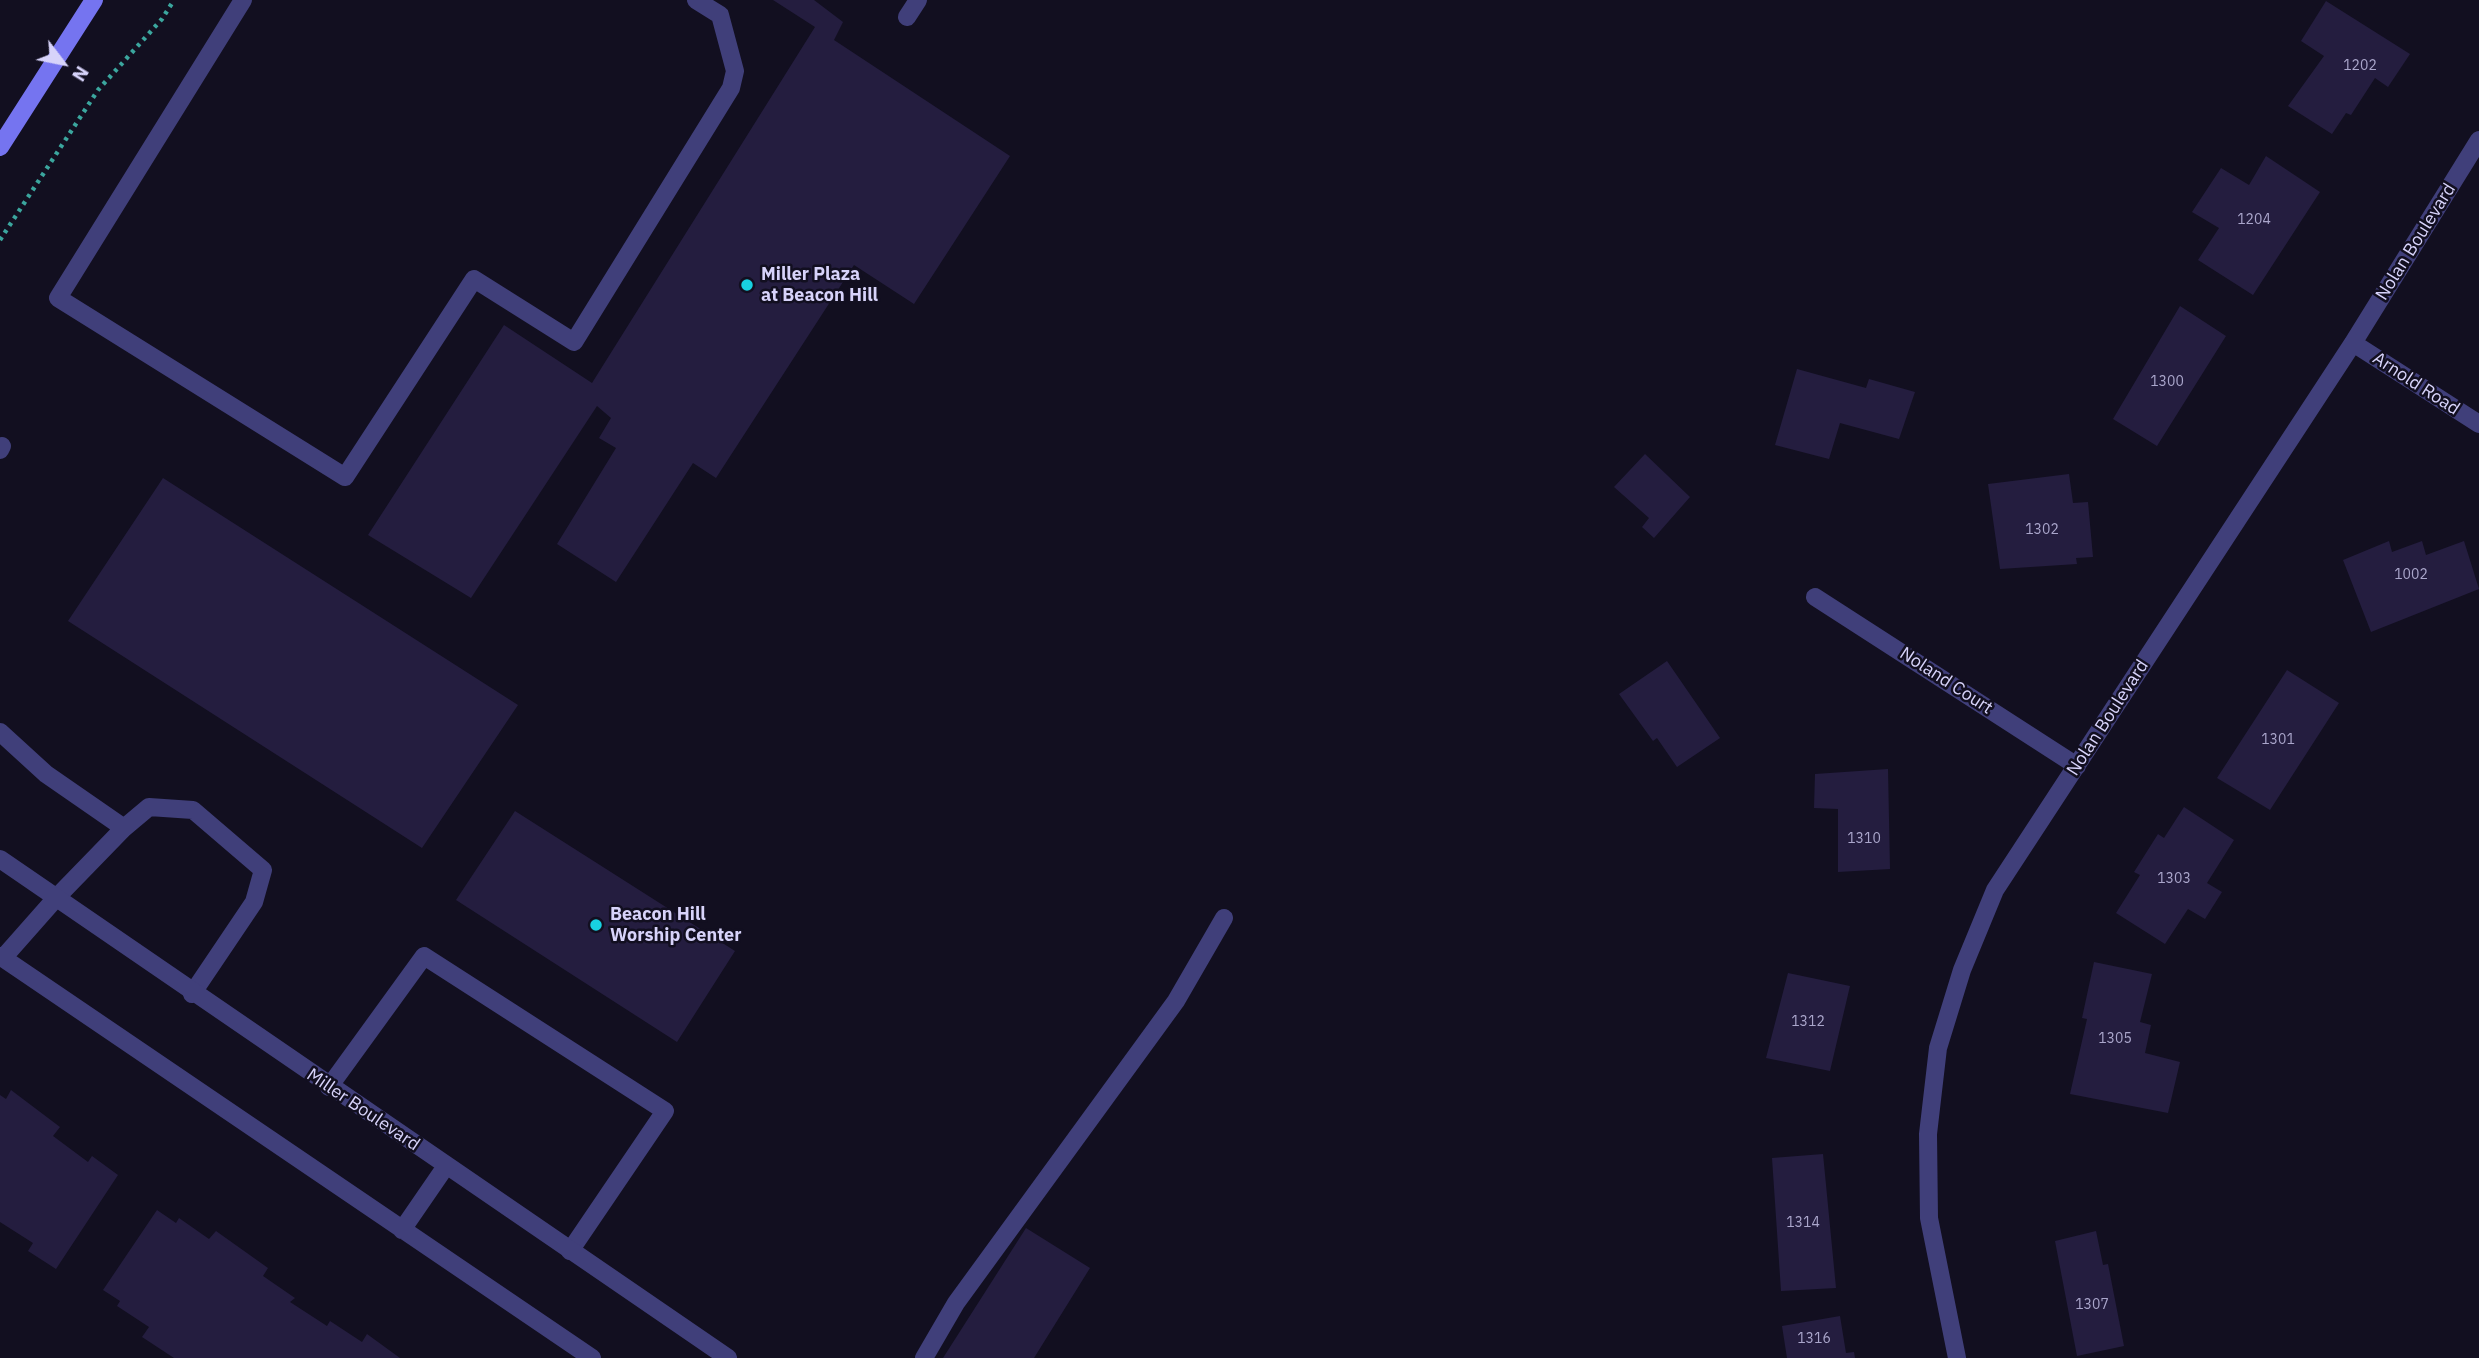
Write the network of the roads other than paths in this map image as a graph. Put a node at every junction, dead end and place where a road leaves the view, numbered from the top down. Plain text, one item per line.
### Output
1 (94, 0) edge
2 (243, 0) edge
3 (696, 0) edge
4 (918, 0) edge
5 (907, 17) dead end
6 (2479, 140) edge
7 (0, 147) edge
8 (2353, 343) junction
9 (2479, 424) edge
10 (1815, 597) dead end
11 (0, 732) edge
12 (2077, 766) junction
13 (124, 828) junction
14 (0, 859) edge
15 (56, 898) junction
16 (1224, 918) dead end
17 (2, 957) edge
18 (192, 994) junction
19 (329, 1087) junction
20 (446, 1166) junction
21 (402, 1230) junction
22 (570, 1251) junction
23 (592, 1358) edge
24 (728, 1358) edge
25 (924, 1358) edge
26 (1956, 1358) edge

1 - 7 main road
2 - 3 street
4 - 5 street
6 - 8 street, Nolan Boulevard
8 - 9 street, Arnold Road
8 - 12 street, Nolan Boulevard
10 - 12 street, Noland Court
11 - 13 street
12 - 26 street, Nolan Boulevard
13 - 15 street
13 - 18 street
14 - 15 street, Miller Boulevard
15 - 17 street
15 - 18 street, Miller Boulevard
16 - 25 street
17 - 21 street
18 - 19 street, Miller Boulevard
19 - 20 street, Miller Boulevard
19 - 22 street
20 - 21 street
20 - 22 street, Miller Boulevard
21 - 23 street
22 - 24 street, Miller Boulevard

